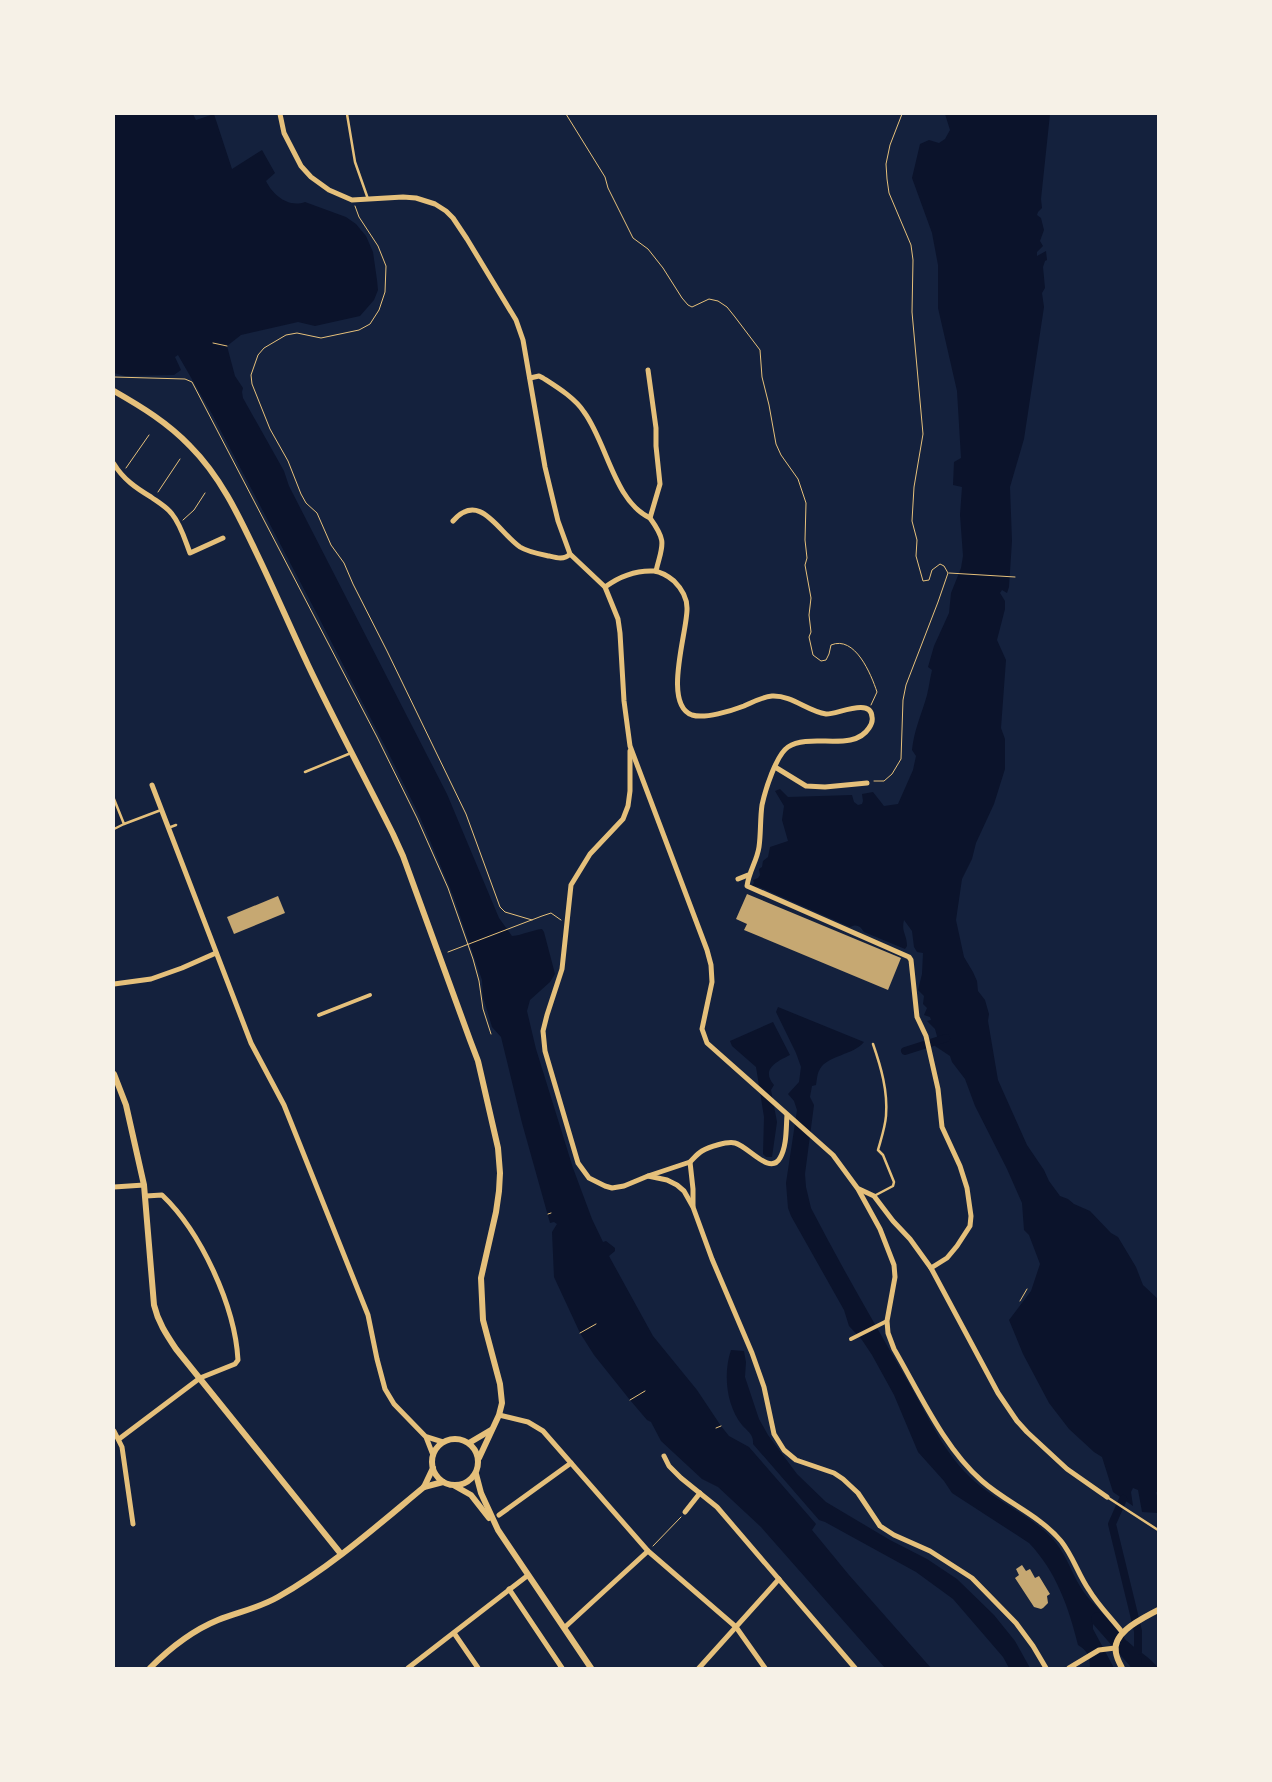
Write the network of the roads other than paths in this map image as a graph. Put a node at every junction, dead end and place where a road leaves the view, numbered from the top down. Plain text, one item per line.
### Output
1 (280, 114) edge
2 (347, 114) edge
3 (369, 200) junction
4 (648, 370) dead end
5 (530, 378) junction
6 (114, 391) edge
7 (114, 464) edge
8 (117, 472) edge
9 (650, 518) junction
10 (453, 521) dead end
11 (223, 538) dead end
12 (570, 554) junction
13 (656, 572) junction
14 (605, 587) junction
15 (630, 746) junction
16 (352, 752) junction
17 (775, 767) junction
18 (305, 772) dead end
19 (868, 783) road end
20 (152, 785) dead end
21 (114, 799) edge
22 (161, 810) junction
23 (124, 824) junction
24 (176, 825) dead end
25 (168, 828) junction
26 (114, 829) edge
27 (748, 875) junction
28 (738, 879) dead end
29 (216, 953) junction
30 (114, 984) edge
31 (370, 995) dead end
32 (319, 1015) dead end
33 (873, 1044) dead end
34 (114, 1074) edge
35 (787, 1116) junction
36 (690, 1162) junction
37 (648, 1176) junction
38 (144, 1185) junction
39 (114, 1187) edge
40 (858, 1189) junction
41 (146, 1196) junction
42 (874, 1196) junction
43 (693, 1207) junction
44 (931, 1268) junction
45 (887, 1321) junction
46 (851, 1339) dead end
47 (200, 1378) junction
48 (500, 1415) junction
49 (492, 1430) junction
50 (114, 1432) edge
51 (426, 1437) junction
52 (119, 1439) junction
53 (443, 1442) junction
54 (469, 1443) junction
55 (433, 1455) junction
56 (664, 1456) dead end
57 (479, 1458) junction
58 (571, 1463) junction
59 (433, 1468) junction
60 (476, 1474) junction
61 (443, 1482) junction
62 (454, 1486) junction
63 (424, 1487) junction
64 (700, 1493) junction
65 (1107, 1497) joint
66 (685, 1512) road end
67 (499, 1515) dead end
68 (133, 1524) dead end
69 (494, 1524) junction
70 (1158, 1530) edge
71 (648, 1551) junction
72 (341, 1554) junction
73 (527, 1576) junction
74 (779, 1579) junction
75 (509, 1589) junction
76 (1158, 1610) edge
77 (736, 1627) junction
78 (564, 1628) junction
79 (1124, 1631) junction
80 (454, 1633) junction
81 (1114, 1646) junction
82 (150, 1668) edge
83 (408, 1668) edge
84 (478, 1668) edge
85 (562, 1668) edge
86 (591, 1668) edge
87 (699, 1668) edge
88 (765, 1668) edge
89 (855, 1668) edge
90 (1046, 1668) edge
91 (1069, 1668) edge
92 (1122, 1668) edge

1 - 3 street
2 - 3 lane
3 - 5 street
4 - 9 street
5 - 9 street
5 - 12 street
6 - 16 street
7 - 8 street
8 - 11 street
9 - 13 street
10 - 12 street
12 - 14 street
13 - 14 street
13 - 17 street
14 - 15 street
15 - 35 street
15 - 37 street
16 - 18 lane
16 - 48 street
17 - 19 street
17 - 27 street
20 - 22 street
21 - 23 lane
22 - 23 lane
22 - 25 street
23 - 26 lane
24 - 25 lane
25 - 29 street
27 - 28 street
27 - 44 street
29 - 30 street
29 - 51 street
31 - 32 street
33 - 42 lane
34 - 38 street
35 - 36 street
35 - 40 street
36 - 37 street
36 - 43 street
37 - 43 street
38 - 39 street
38 - 41 street
40 - 42 street
40 - 45 street
41 - 47 street
41 - 47 street
42 - 44 street
43 - 90 street
44 - 65 street
45 - 46 street
45 - 79 street
47 - 52 street
47 - 72 street
48 - 49 street
48 - 58 street
49 - 54 street
49 - 57 street
50 - 52 street
51 - 53 street
51 - 55 street
52 - 68 street
53 - 54 street
53 - 55 street
54 - 57 street
55 - 59 street
56 - 64 street
57 - 60 street
58 - 67 street
58 - 71 street
59 - 61 street
59 - 63 street
60 - 62 street
60 - 69 street
61 - 62 street
61 - 63 street
62 - 69 street
63 - 72 street
64 - 66 street
64 - 74 street
65 - 70 lane
69 - 73 street
71 - 77 street
71 - 78 street
72 - 82 street
73 - 75 street
73 - 78 street
74 - 77 street
74 - 89 street
75 - 80 street
75 - 85 street
76 - 79 street
77 - 87 street
77 - 88 street
78 - 86 street
79 - 81 street
80 - 83 street
80 - 84 street
81 - 91 street
81 - 92 street

